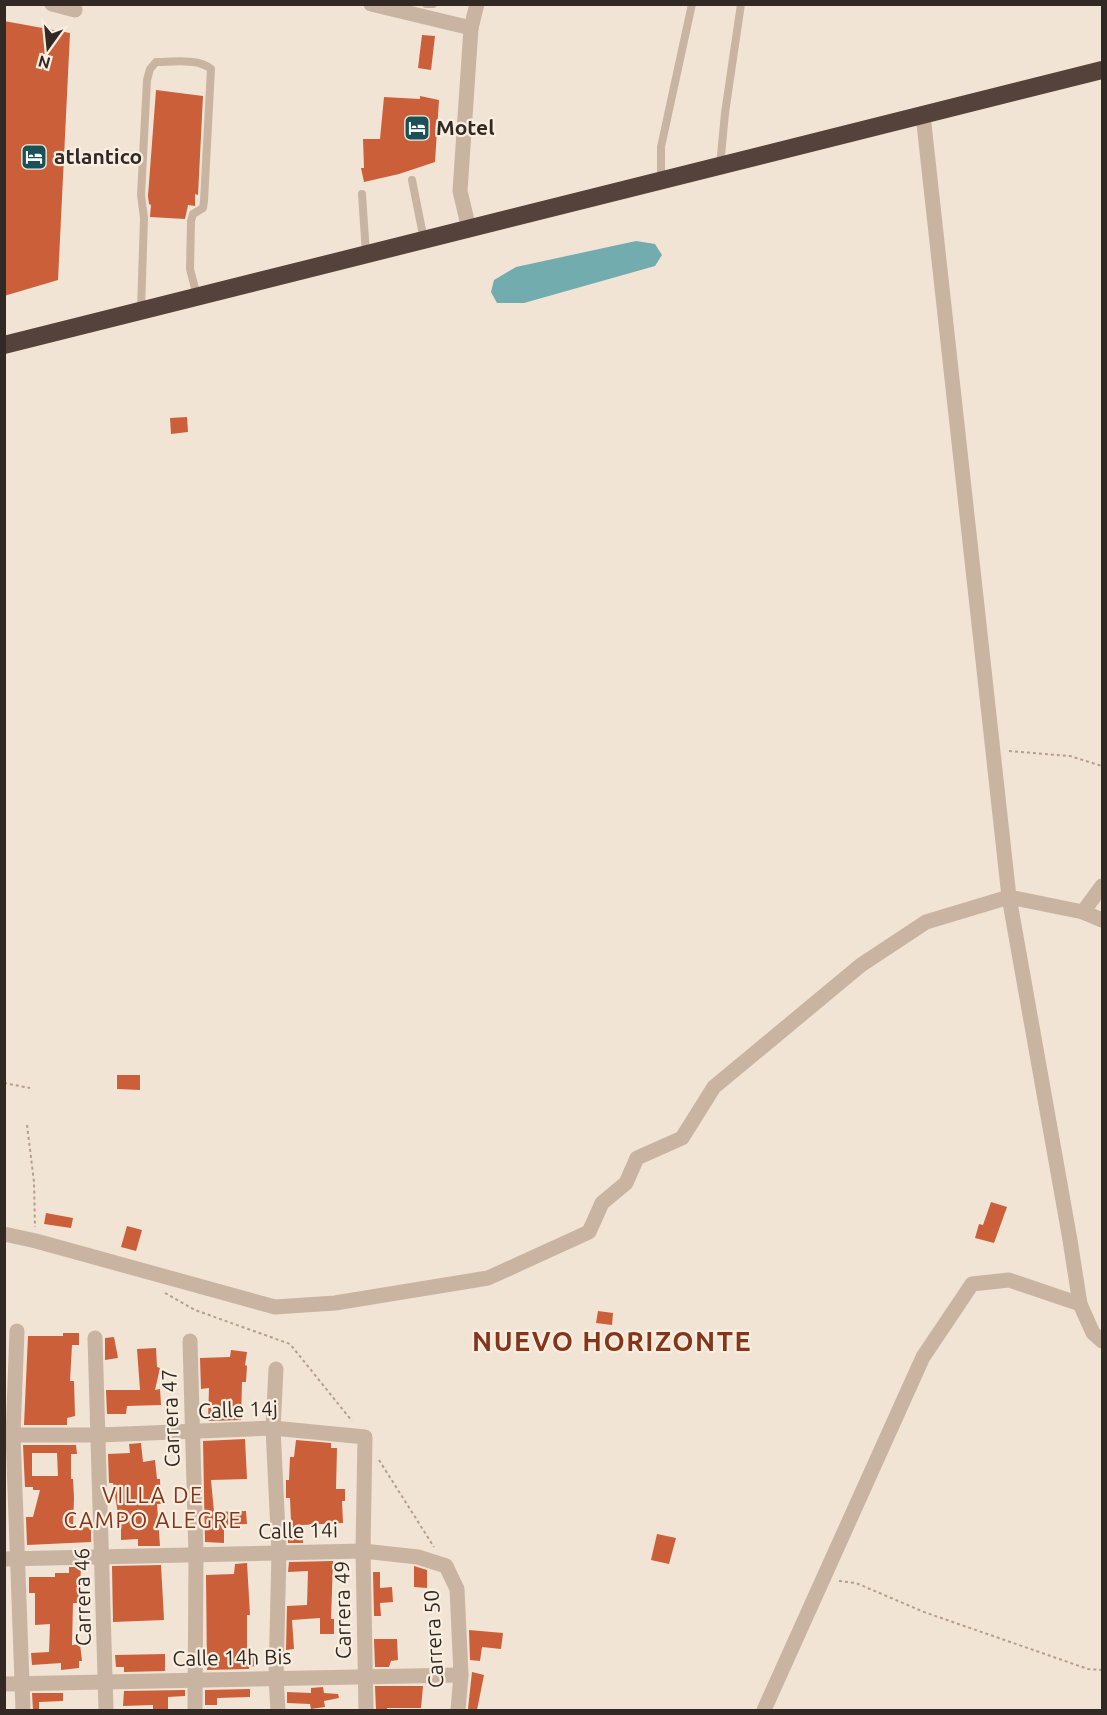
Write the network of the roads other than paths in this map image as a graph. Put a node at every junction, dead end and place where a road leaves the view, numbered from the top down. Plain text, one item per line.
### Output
1 (52, 4) edge
2 (371, 4) edge
3 (426, 4) edge
4 (433, 4) edge
5 (477, 4) edge
6 (692, 4) edge
7 (741, 4) edge
8 (75, 10) dead end
9 (471, 28) junction
10 (1102, 70) edge
11 (922, 115) junction
12 (720, 166) junction
13 (412, 180) dead end
14 (661, 181) junction
15 (362, 194) dead end
16 (469, 229) junction
17 (424, 240) junction
18 (366, 255) junction
19 (197, 297) junction
20 (141, 311) junction
21 (4, 345) edge
22 (1102, 886) edge
23 (1009, 897) junction
24 (1083, 912) junction
25 (1102, 920) edge
26 (4, 1234) edge
27 (1080, 1304) junction
28 (17, 1331) dead end
29 (95, 1338) dead end
30 (190, 1341) dead end
31 (1102, 1341) edge
32 (276, 1369) dead end
33 (273, 1428) junction
34 (194, 1432) junction
35 (9, 1435) edge
36 (99, 1435) junction
37 (365, 1437) joint
38 (363, 1551) junction
39 (279, 1552) junction
40 (196, 1555) junction
41 (103, 1557) junction
42 (11, 1559) edge
43 (446, 1566) joint
44 (461, 1675) junction
45 (365, 1676) junction
46 (276, 1678) junction
47 (196, 1679) junction
48 (105, 1682) junction
49 (23, 1683) junction
50 (4, 1684) edge
51 (23, 1710) edge
52 (106, 1710) edge
53 (195, 1710) edge
54 (278, 1710) edge
55 (366, 1710) edge
56 (458, 1710) edge
57 (764, 1710) edge

1 - 8 street
2 - 9 street
3 - 4 lane
5 - 9 street
6 - 14 lane
7 - 12 lane
9 - 16 street
10 - 11 highway
11 - 12 highway
11 - 23 street
12 - 14 highway
13 - 17 lane
14 - 16 highway
15 - 18 lane
16 - 17 highway
17 - 18 highway
18 - 19 highway
19 - 20 highway
19 - 20 lane
20 - 21 highway
22 - 24 street
23 - 24 street
23 - 26 street
23 - 27 street
24 - 25 street
27 - 31 street
27 - 57 street
28 - 35 street
29 - 36 street, Carrera 46
30 - 34 street, Carrera 47
32 - 33 street
33 - 34 street, Calle 14j
33 - 37 street, Calle 14j
33 - 39 street
34 - 36 street, Calle 14j
34 - 40 street, Carrera 47
35 - 36 street, Calle 14j
35 - 42 street
36 - 41 street, Carrera 46
37 - 38 street, Carrera 49
38 - 39 street, Calle 14i
38 - 43 street, Calle 14i
38 - 45 street, Carrera 49
39 - 40 street, Calle 14i
39 - 46 street
40 - 41 street, Calle 14i
40 - 47 street, Carrera 47
41 - 42 street, Calle 14i
41 - 48 street, Carrera 46
42 - 49 street
43 - 44 street, Carrera 50
44 - 45 street, Calle 14h Bis
44 - 56 street, Carrera 50
45 - 46 street, Calle 14h Bis
45 - 55 street, Carrera 49
46 - 47 street, Calle 14h Bis
46 - 54 street
47 - 48 street, Calle 14h Bis
47 - 53 street, Carrera 47
48 - 49 street, Calle 14h Bis
48 - 52 street, Carrera 46
49 - 50 street, Calle 14h Bis
49 - 51 street

